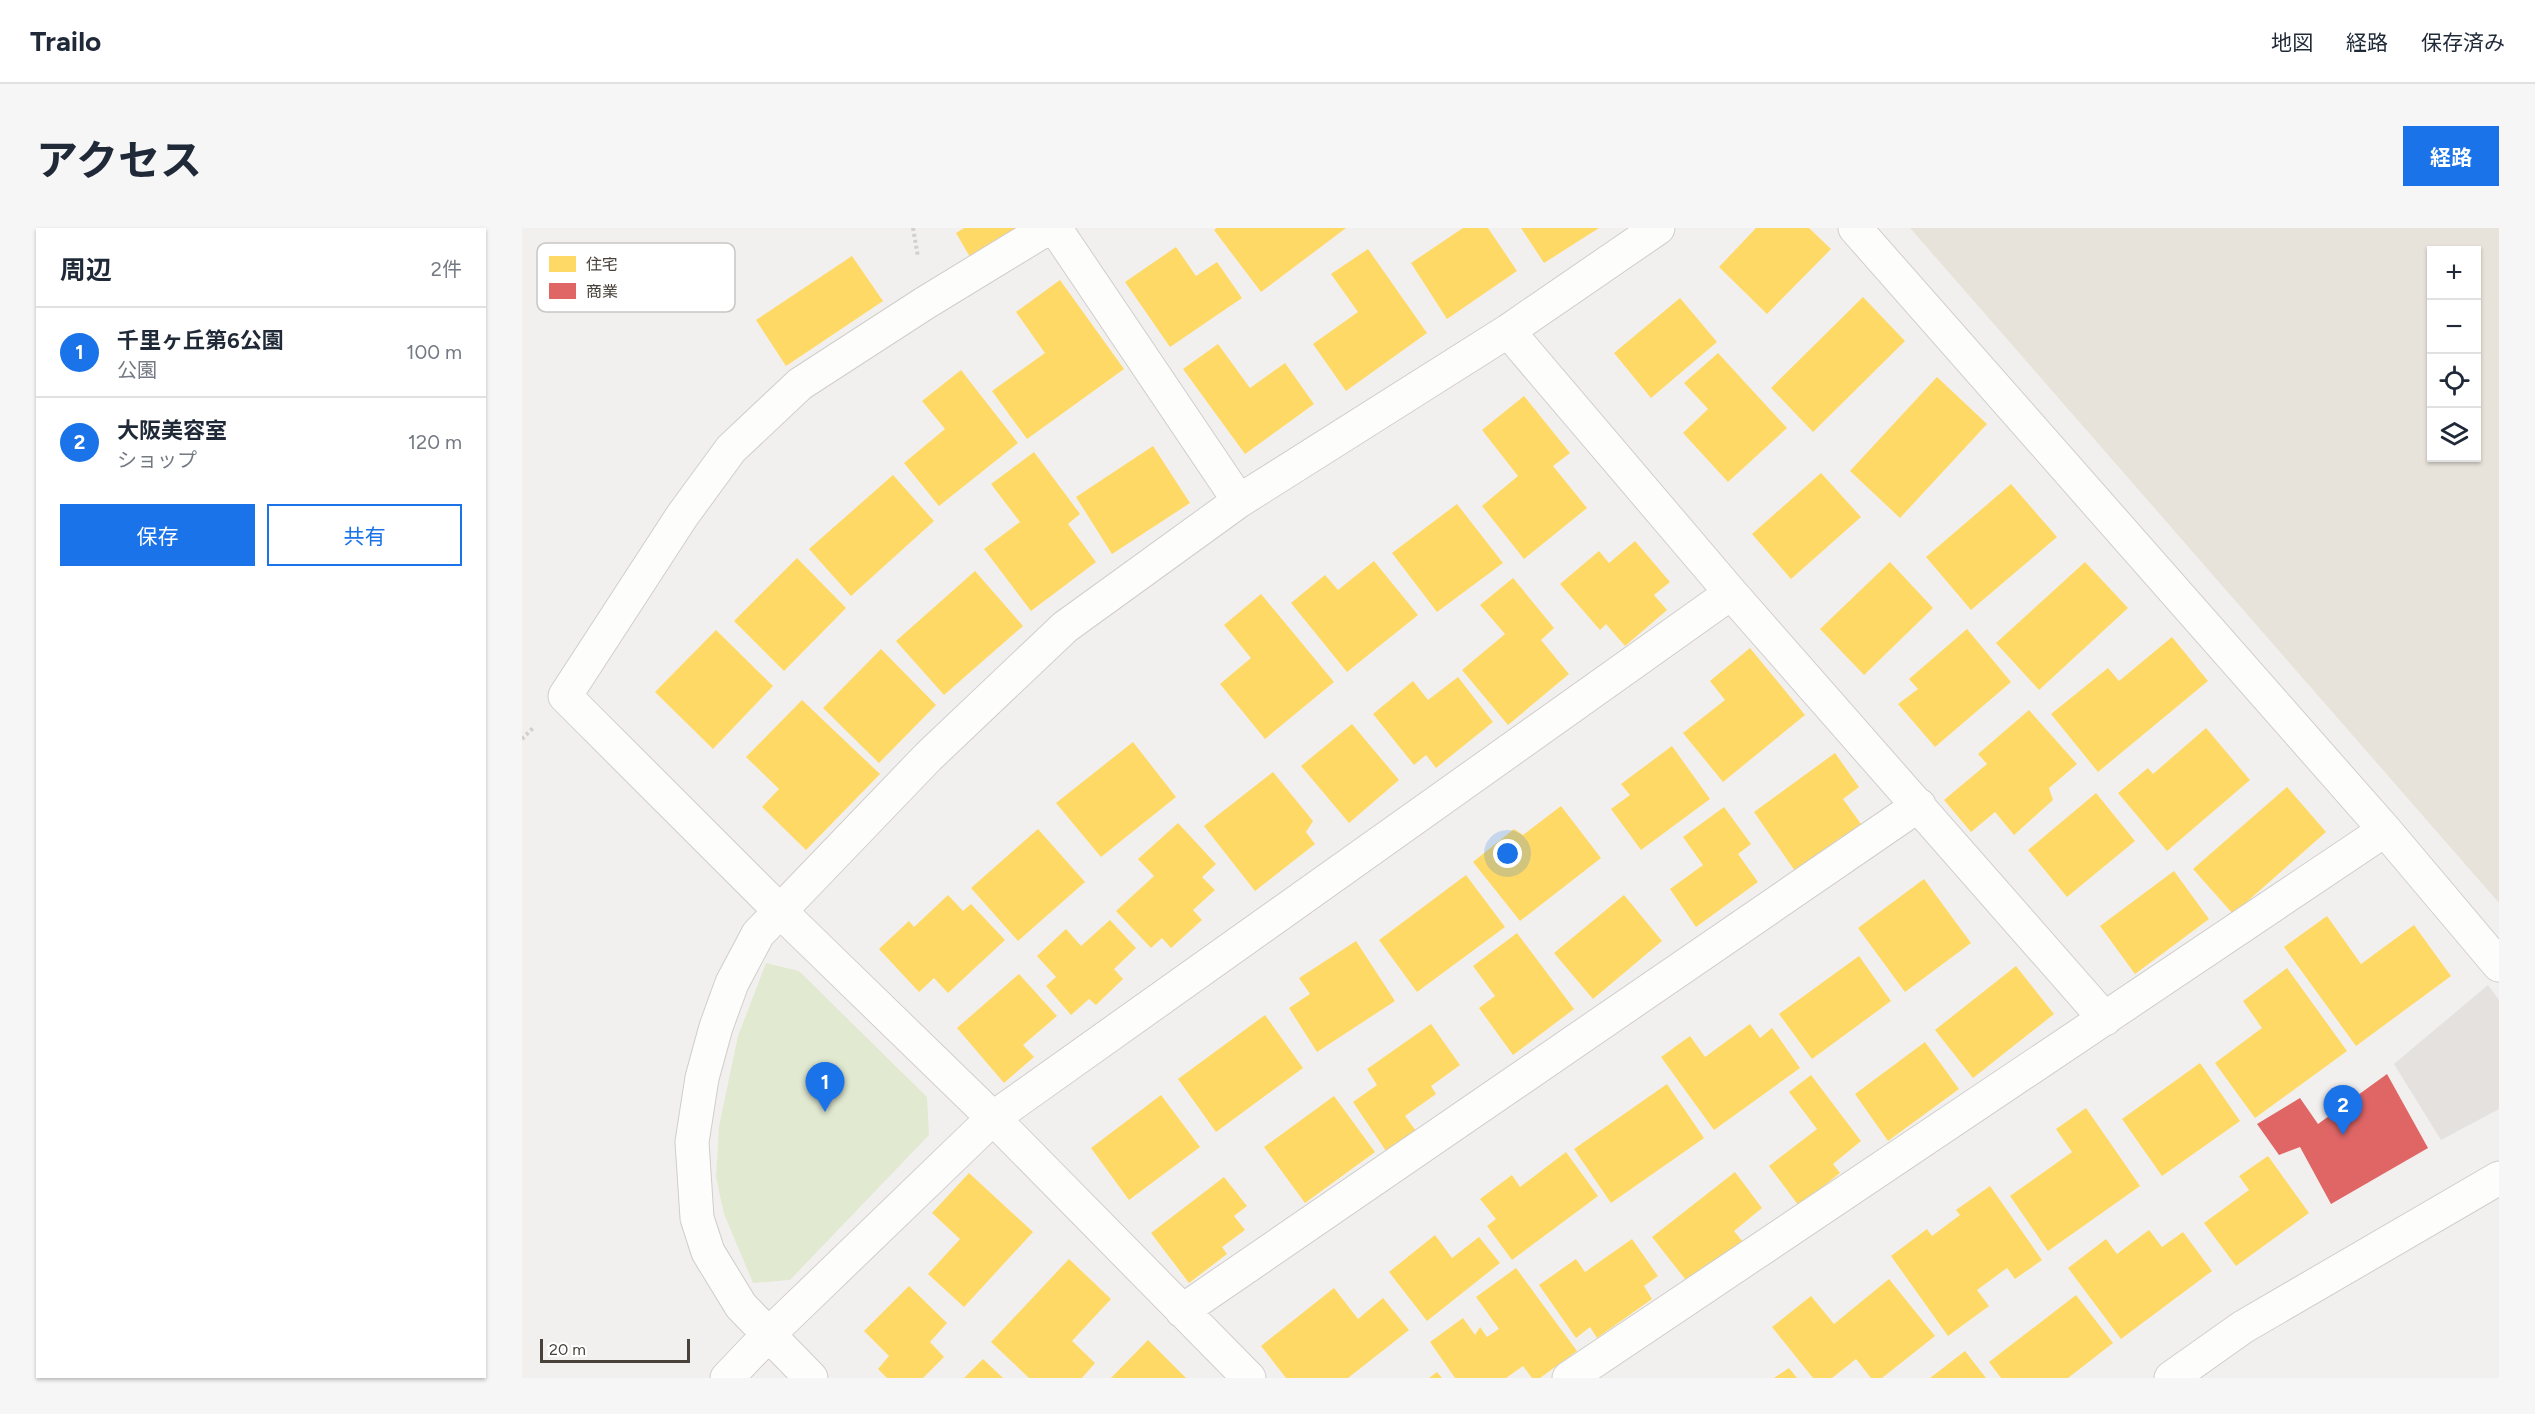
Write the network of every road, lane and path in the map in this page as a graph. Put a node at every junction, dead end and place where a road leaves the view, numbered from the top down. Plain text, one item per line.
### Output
1 (1048, 228) edge
2 (1055, 228) edge
3 (1658, 228) edge
4 (1855, 228) edge
5 (1508, 332) junction
6 (1239, 501) junction
7 (1731, 593) junction
8 (1918, 805) junction
9 (2385, 830) junction
10 (780, 911) junction
11 (2499, 965) edge
12 (2105, 1019) junction
13 (993, 1118) junction
14 (2499, 1178) edge
15 (1182, 1311) junction
16 (768, 1335) junction
17 (727, 1378) edge
18 (811, 1378) edge
19 (1249, 1378) edge
20 (1569, 1378) edge
21 (2171, 1378) edge

1 - 10 street
2 - 6 street
3 - 5 street
4 - 9 street
5 - 6 street
5 - 7 street
6 - 10 street
7 - 8 street
7 - 13 street
8 - 12 street
8 - 15 street
9 - 11 street
9 - 12 street
10 - 13 street
10 - 16 street
12 - 20 street
13 - 15 street
13 - 16 street
14 - 21 street
15 - 19 street
16 - 17 street
16 - 18 street

